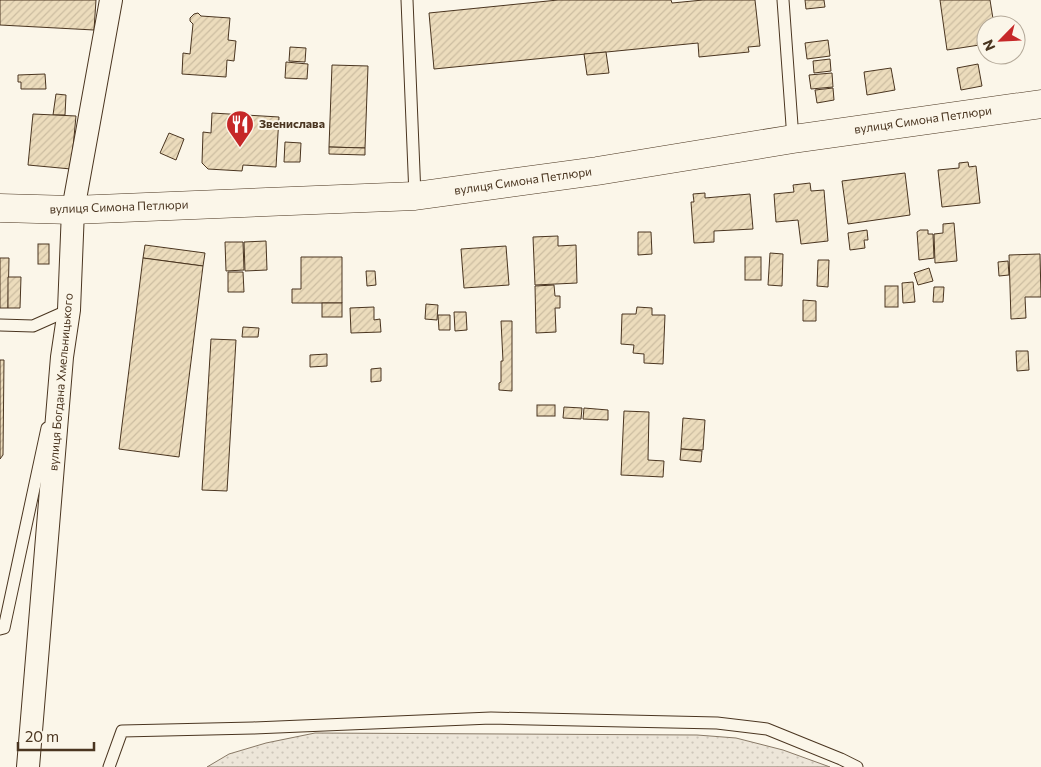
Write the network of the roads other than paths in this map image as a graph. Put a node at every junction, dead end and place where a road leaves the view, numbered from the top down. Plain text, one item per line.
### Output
1 (111, 0) edge
2 (407, 0) edge
3 (783, 0) edge
4 (1041, 104) edge
5 (793, 139) junction
6 (415, 196) junction
7 (0, 208) edge
8 (73, 210) junction
9 (69, 310) junction
10 (0, 325) edge
11 (62, 357) junction
12 (0, 629) edge
13 (28, 767) edge
14 (109, 767) edge
15 (857, 767) edge

1 - 8 street, вулиця Богдана Хмельницького
2 - 6 lane
3 - 5 lane
4 - 5 street, вулиця Симона Петлюри
5 - 6 street, вулиця Симона Петлюри
6 - 8 street, вулиця Симона Петлюри
7 - 8 street, вулиця Симона Петлюри
8 - 9 street, вулиця Богдана Хмельницького
9 - 10 lane
9 - 11 street, вулиця Богдана Хмельницького
11 - 12 lane
11 - 13 street, вулиця Богдана Хмельницького
14 - 15 lane

